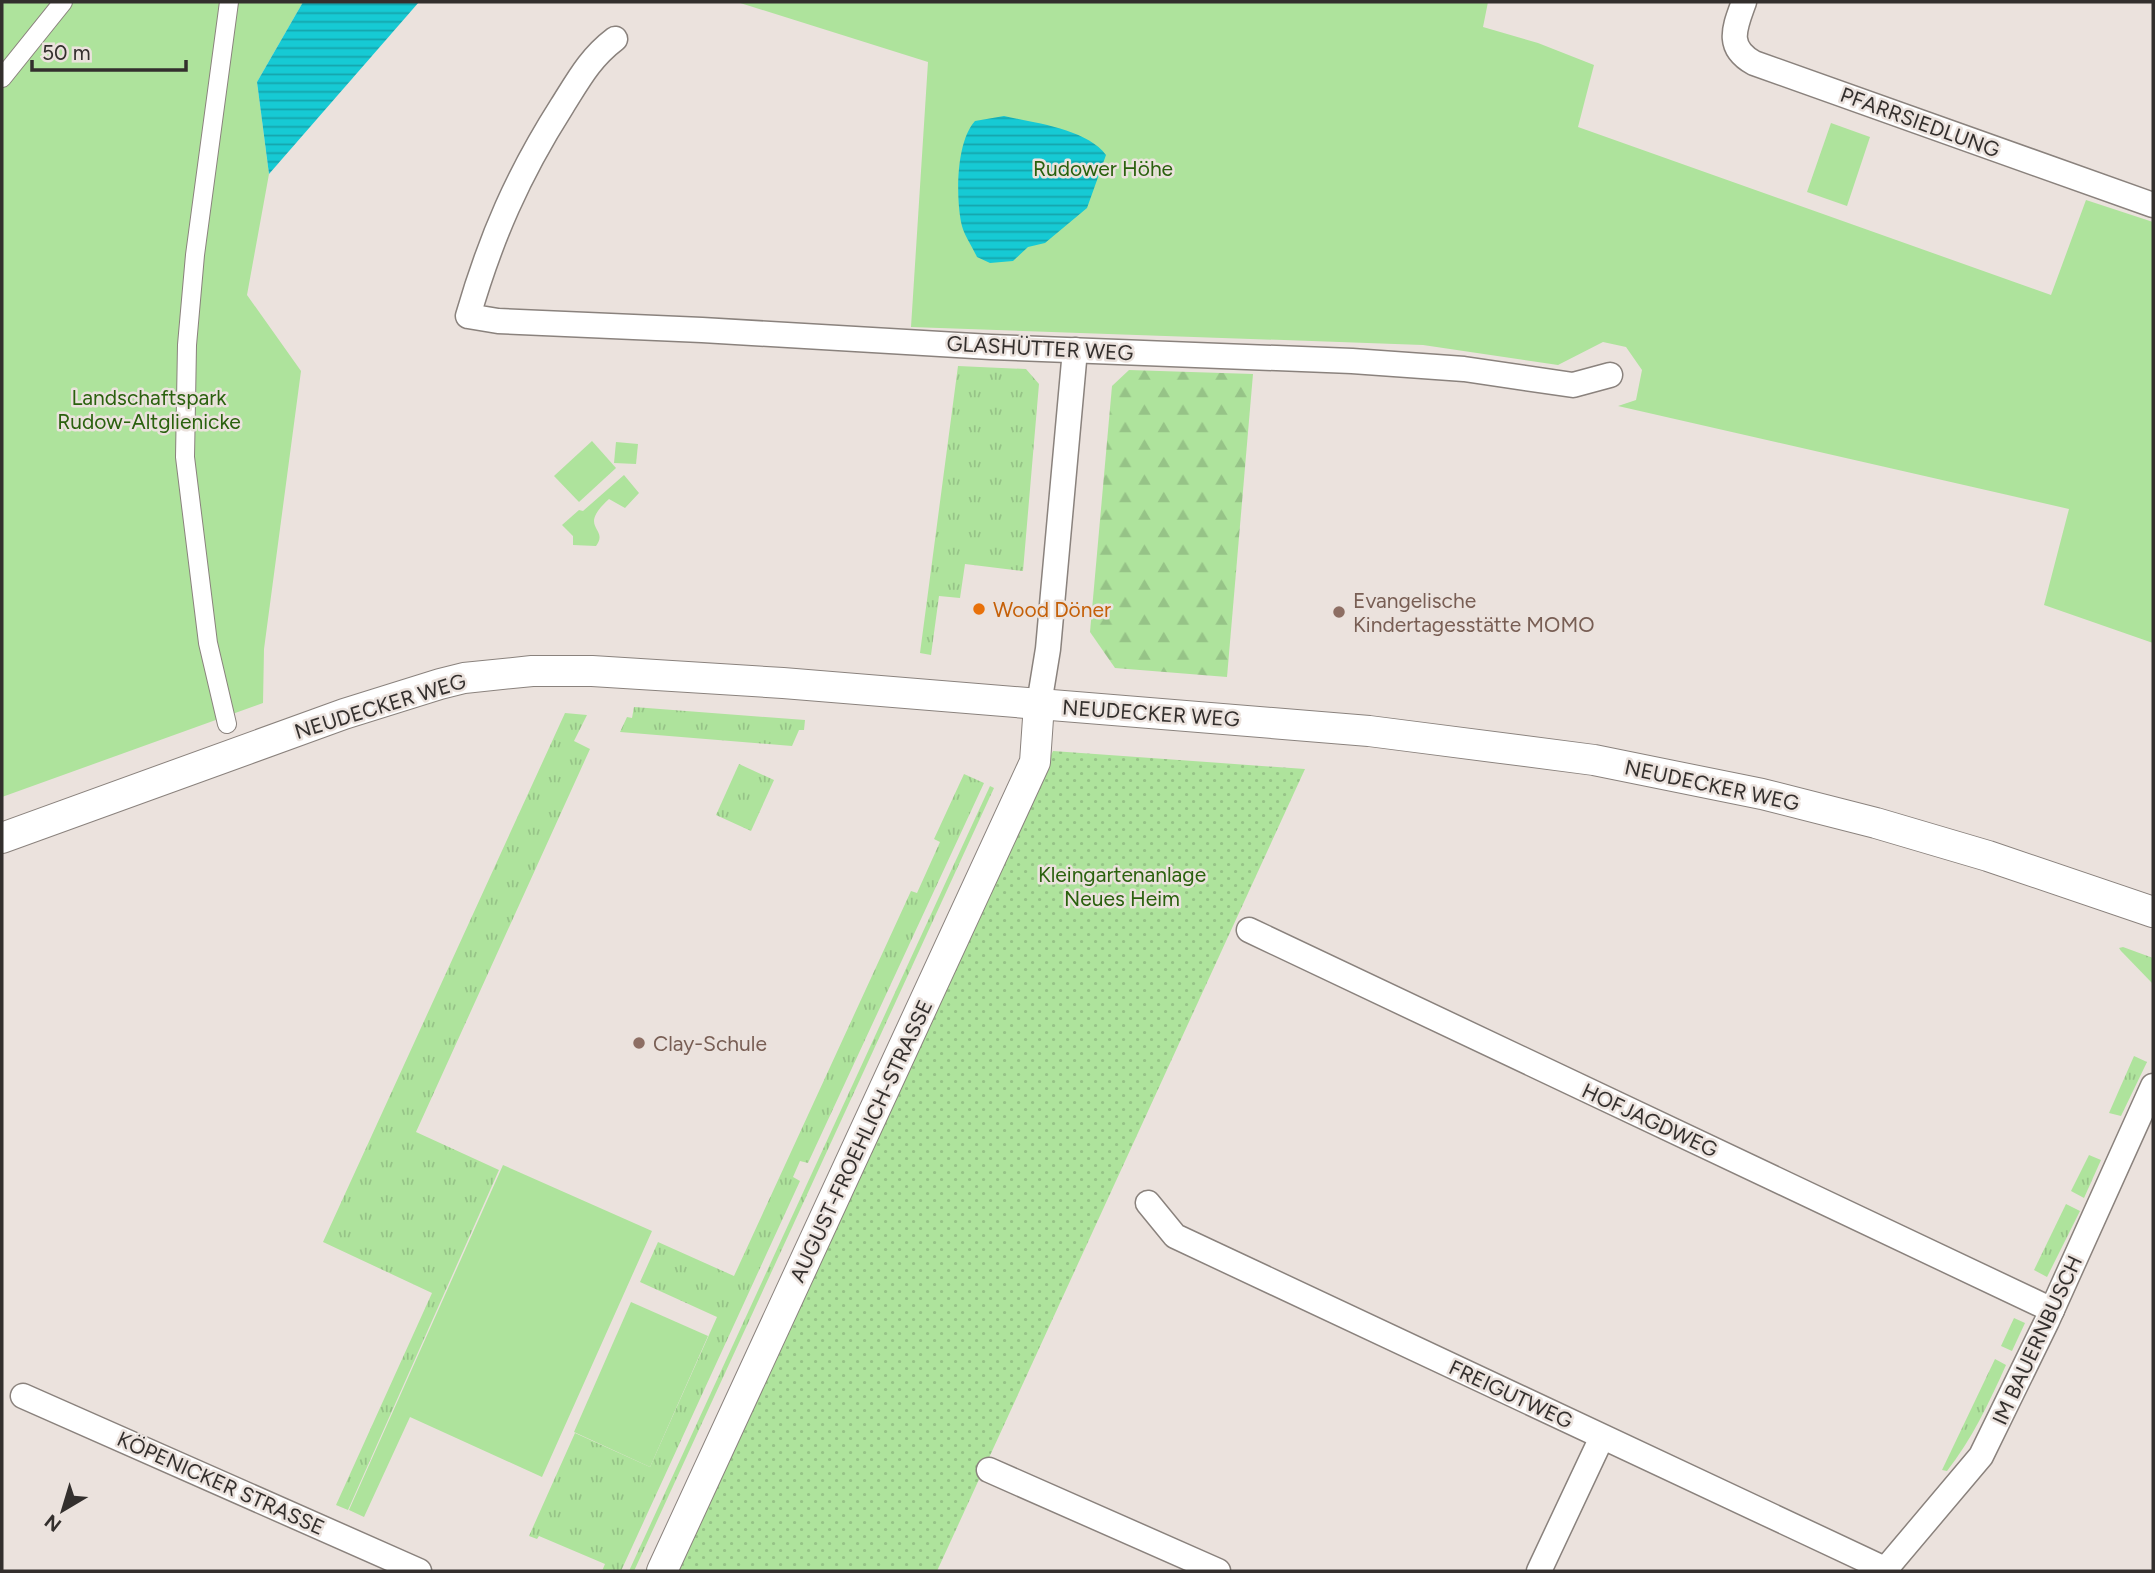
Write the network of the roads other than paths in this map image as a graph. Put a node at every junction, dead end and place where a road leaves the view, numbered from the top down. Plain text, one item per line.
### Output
1 (63, 2) edge
2 (229, 2) edge
3 (1744, 2) edge
4 (615, 38) dead end
5 (2, 78) edge
6 (2153, 205) edge
7 (1075, 350) junction
8 (1610, 375) dead end
9 (1039, 704) junction
10 (227, 724) dead end
11 (2, 838) edge
12 (2153, 912) edge
13 (1249, 930) dead end
14 (2153, 1086) edge
15 (1147, 1203) dead end
16 (2052, 1310) junction
17 (23, 1396) dead end
18 (1602, 1437) junction
19 (989, 1469) dead end
20 (419, 1571) edge
21 (662, 1571) edge
22 (1218, 1571) edge
23 (1539, 1571) edge
24 (1886, 1571) edge

1 - 5 street
2 - 10 street
3 - 6 street, PFARRSIEDLUNG
4 - 7 street, GLASHÜTTER WEG
7 - 8 street, GLASHÜTTER WEG
7 - 9 street
9 - 11 street, NEUDECKER WEG
9 - 12 street, NEUDECKER WEG
9 - 21 street, AUGUST-FROEHLICH-STRASSE
13 - 16 street, HOFJAGDWEG
14 - 16 street, IM BAUERNBUSCH
15 - 18 street, FREIGUTWEG
16 - 24 street, IM BAUERNBUSCH
17 - 20 street, KÖPENICKER STRASSE
18 - 23 street
18 - 24 street, FREIGUTWEG
19 - 22 street

